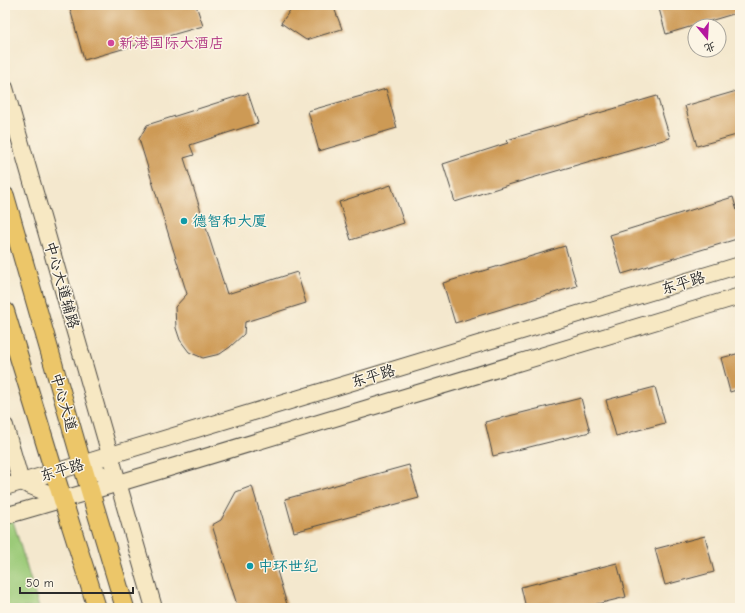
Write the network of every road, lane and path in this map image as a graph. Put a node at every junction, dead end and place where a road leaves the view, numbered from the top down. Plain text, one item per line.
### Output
1 (5, 88) edge
2 (5, 196) edge
3 (740, 265) edge
4 (740, 296) edge
5 (5, 311) edge
6 (5, 426) edge
7 (111, 456) junction
8 (82, 464) junction
9 (54, 472) junction
10 (22, 482) junction
11 (119, 483) junction
12 (5, 487) edge
13 (90, 491) junction
14 (62, 499) junction
15 (5, 516) edge
16 (97, 608) edge
17 (125, 608) edge
18 (154, 608) edge

1 - 7 main road, 中心大道辅路
2 - 8 main road, 中心大道
3 - 7 main road, 东平路
4 - 11 main road, 东平路
5 - 9 main road, 中心大道
6 - 10 main road
7 - 8 main road, 东平路
7 - 11 main road, 中心大道辅路
8 - 9 main road, 东平路
8 - 11 main road
8 - 13 main road, 中心大道
9 - 10 main road, 东平路
9 - 14 main road, 中心大道
10 - 12 main road, 东平路
10 - 14 main road
11 - 13 main road, 东平路
11 - 18 main road, 中心大道辅路
13 - 14 main road, 东平路
13 - 17 main road, 中心大道
14 - 15 main road, 东平路
14 - 16 main road, 中心大道

